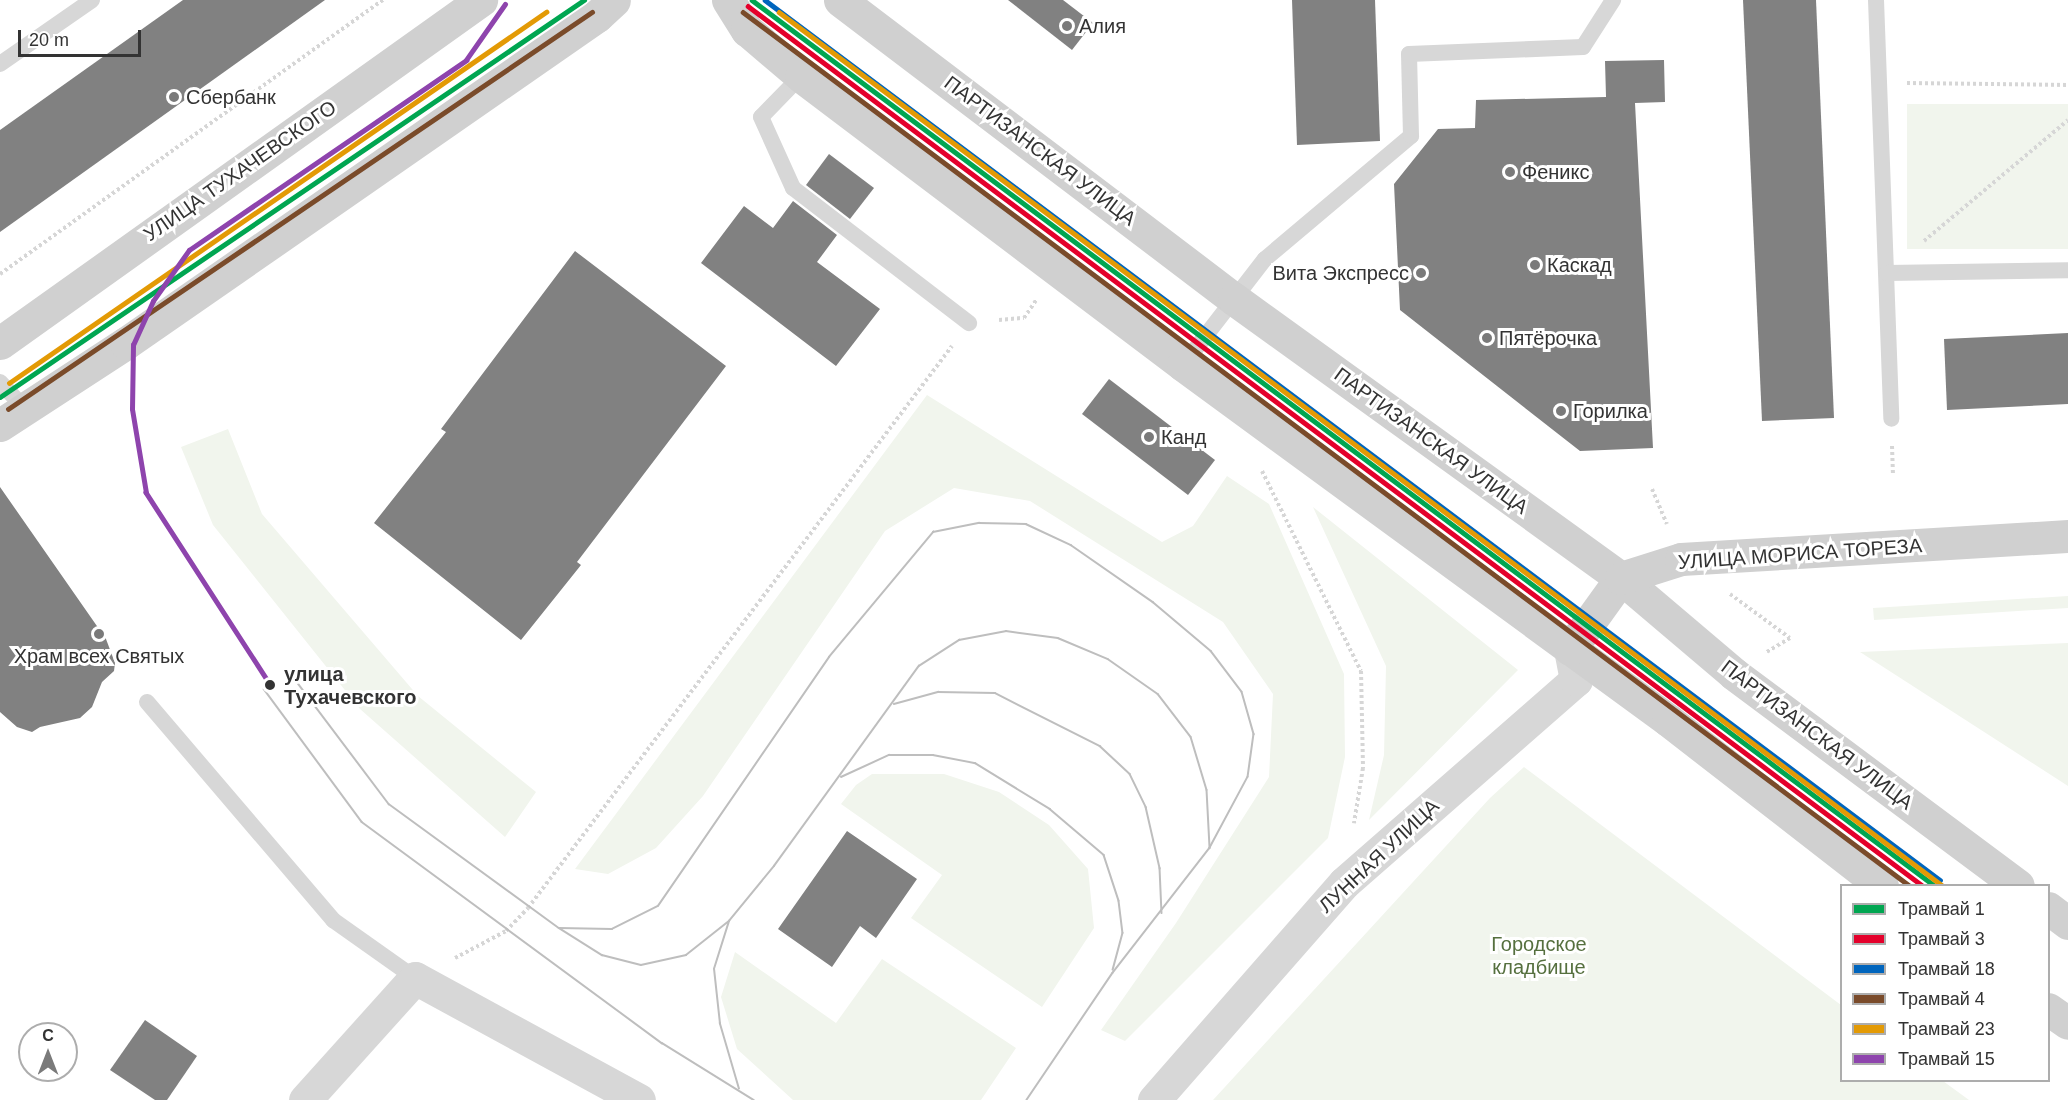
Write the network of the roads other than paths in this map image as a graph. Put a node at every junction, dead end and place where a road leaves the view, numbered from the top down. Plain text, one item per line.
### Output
1 (92, 0) edge
2 (481, 0) edge
3 (614, 0) edge
4 (728, 0) edge
5 (840, 0) edge
6 (1613, 0) edge
7 (1876, 0) edge
8 (0, 64) edge
9 (801, 75) junction
10 (2068, 270) edge
11 (1887, 273) junction
12 (1234, 299) junction
13 (969, 323) road end
14 (0, 343) edge
15 (1183, 365) junction
16 (0, 382) edge
17 (13, 417) edge
18 (1891, 419) dead end
19 (2068, 536) edge
20 (1621, 578) junction
21 (1570, 649) junction
22 (147, 702) dead end
23 (1881, 884) edge
24 (2017, 884) edge
25 (2050, 909) edge
26 (2068, 923) edge
27 (415, 978) junction
28 (2050, 1010) edge
29 (2068, 1023) edge
30 (305, 1100) edge
31 (639, 1100) edge
32 (1154, 1100) edge

1 - 8 lane
2 - 14 street, УЛИЦА ТУХАЧЕВСКОГО
3 - 17 street
4 - 9 street
5 - 12 street, ПАРТИЗАНСКАЯ УЛИЦА
6 - 12 lane
7 - 11 lane
9 - 13 lane
9 - 15 street
10 - 11 lane
11 - 18 lane
12 - 15 lane
12 - 20 street, ПАРТИЗАНСКАЯ УЛИЦА
15 - 21 street
16 - 17 lane
19 - 20 street, УЛИЦА МОРИСА ТОРЕЗА
20 - 21 street
20 - 24 street, ПАРТИЗАНСКАЯ УЛИЦА
21 - 23 street
21 - 32 street, ЛУННАЯ УЛИЦА
22 - 27 lane
25 - 26 street
27 - 30 street
27 - 31 street
28 - 29 street

